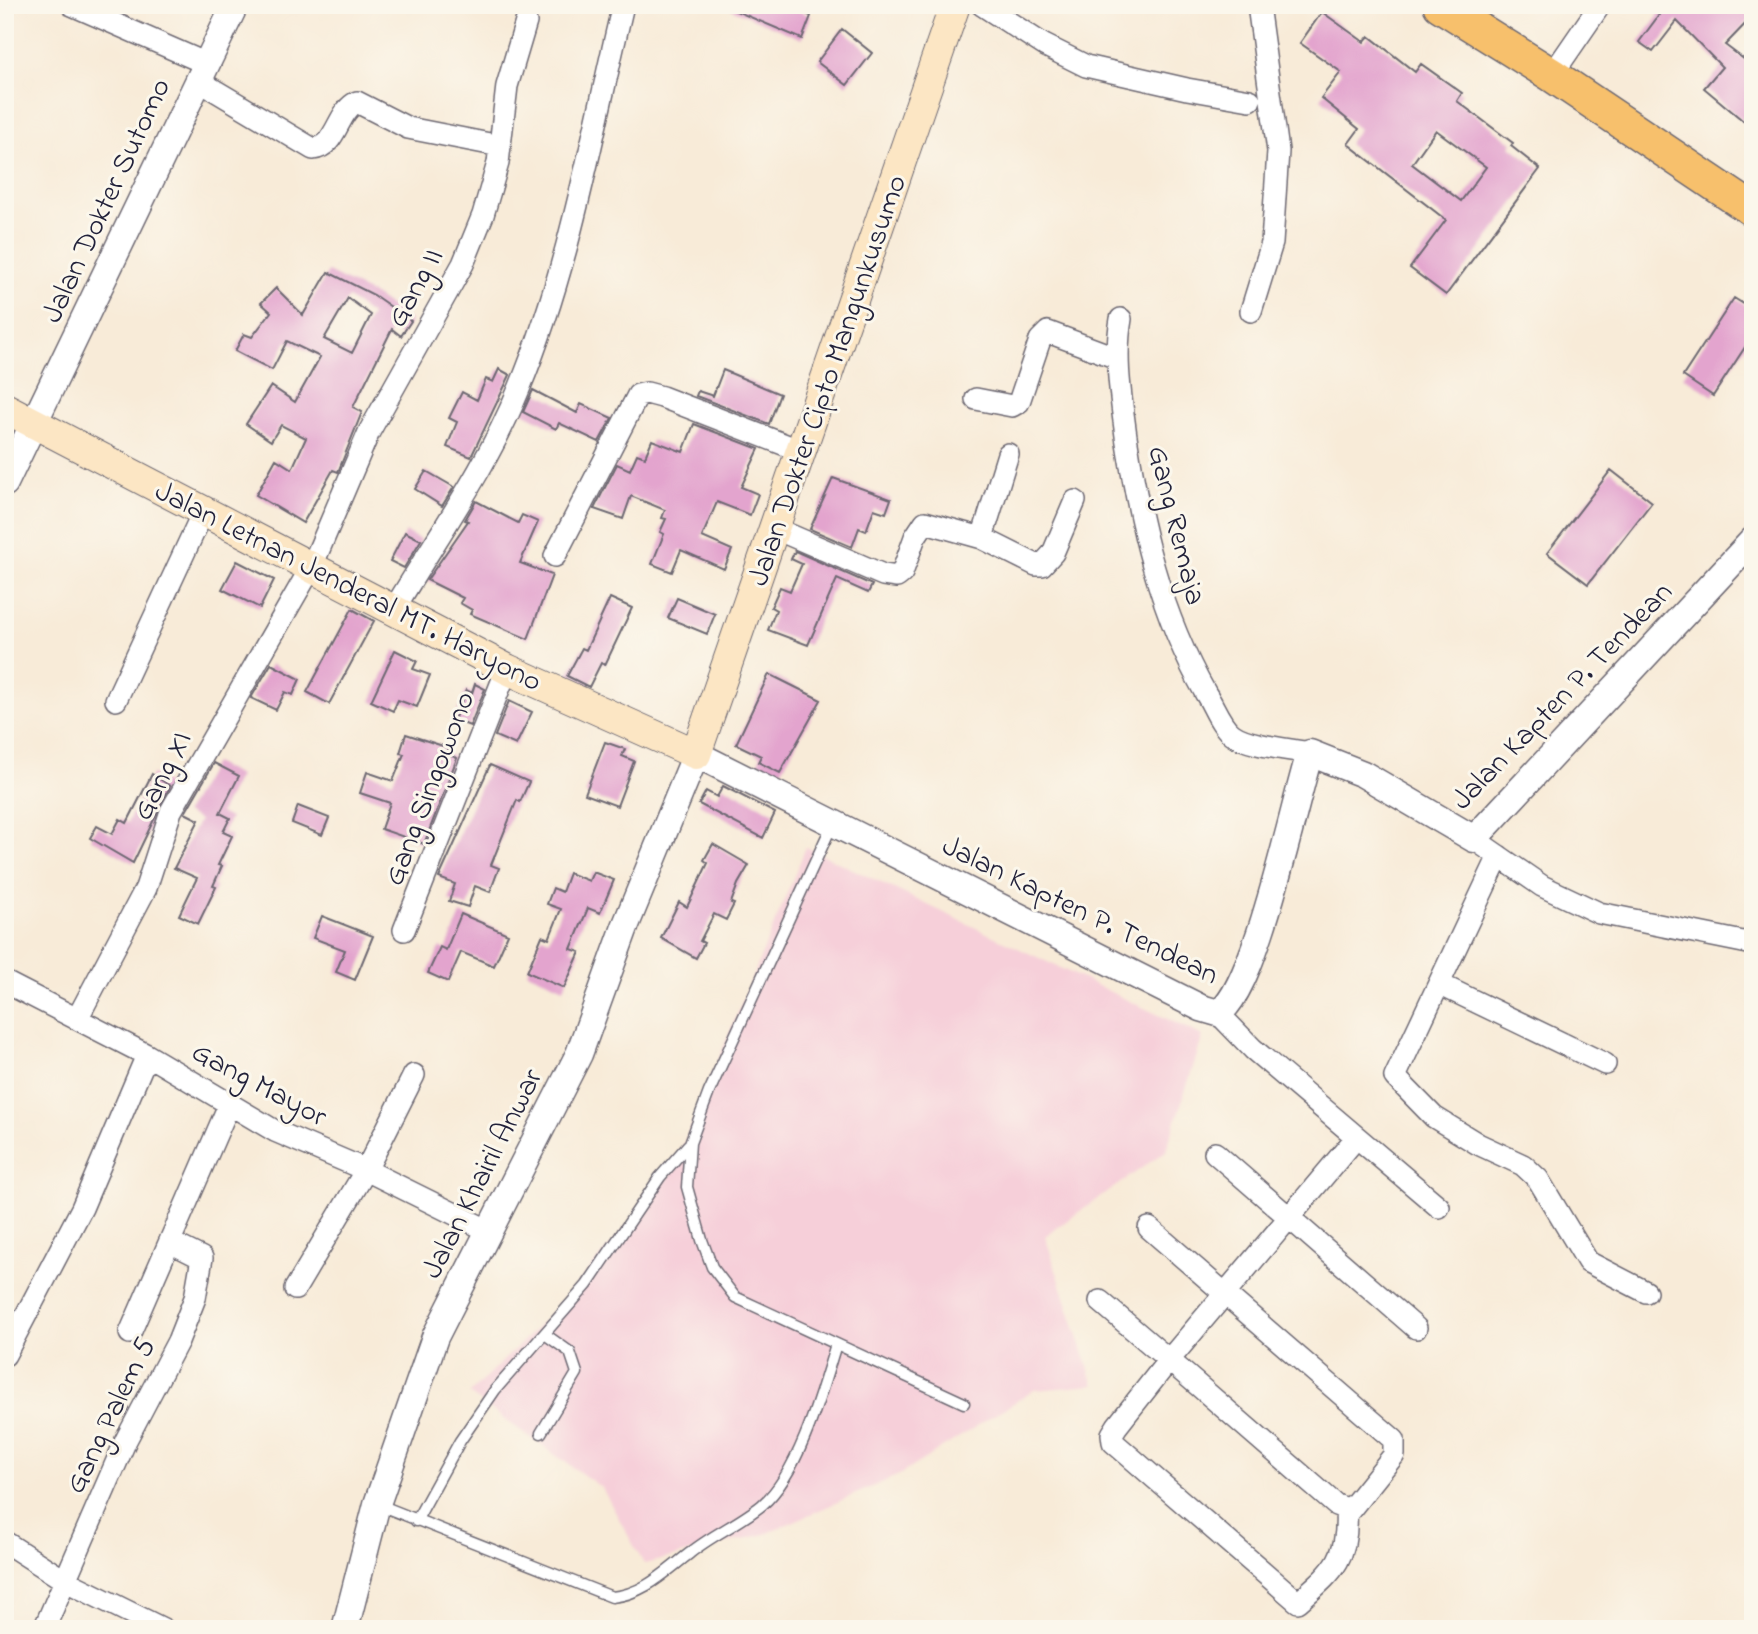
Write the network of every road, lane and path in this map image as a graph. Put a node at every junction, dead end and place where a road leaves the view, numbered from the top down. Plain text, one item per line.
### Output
1 (72, 5) edge
2 (235, 5) edge
3 (623, 5) edge
4 (955, 5) edge
5 (982, 5) edge
6 (1258, 5) edge
7 (1440, 5) edge
8 (1600, 5) edge
9 (526, 22) dead end
10 (203, 73) junction
11 (1552, 75) junction
12 (1250, 100) dead end
13 (500, 146) junction
14 (1753, 210) edge
15 (1251, 311) dead end
16 (1121, 319) dead end
17 (1117, 358) junction
18 (976, 399) dead end
19 (5, 408) edge
20 (35, 424) junction
21 (801, 451) junction
22 (1008, 454) dead end
23 (5, 483) edge
24 (1076, 502) dead end
25 (204, 510) junction
26 (776, 529) junction
27 (982, 538) junction
28 (1753, 540) edge
29 (555, 556) dead end
30 (313, 566) junction
31 (393, 611) junction
32 (507, 669) junction
33 (116, 700) dead end
34 (1310, 753) junction
35 (696, 754) junction
36 (833, 823) junction
37 (1474, 839) junction
38 (1499, 856) junction
39 (404, 929) dead end
40 (1753, 944) edge
41 (5, 982) edge
42 (1439, 984) junction
43 (77, 1019) junction
44 (1224, 1019) junction
45 (147, 1055) junction
46 (1605, 1064) dead end
47 (414, 1075) dead end
48 (229, 1105) junction
49 (1356, 1138) junction
50 (690, 1143) junction
51 (1215, 1153) dead end
52 (366, 1170) junction
53 (1439, 1207) dead end
54 (1290, 1216) junction
55 (1149, 1228) dead end
56 (489, 1231) junction
57 (170, 1242) junction
58 (295, 1289) dead end
59 (1646, 1292) dead end
60 (1225, 1293) junction
61 (1100, 1301) dead end
62 (1416, 1328) dead end
63 (130, 1333) dead end
64 (545, 1335) junction
65 (836, 1344) junction
66 (5, 1355) edge
67 (1169, 1360) junction
68 (964, 1403) dead end
69 (541, 1433) dead end
70 (377, 1504) junction
71 (1346, 1511) junction
72 (416, 1521) junction
73 (5, 1542) edge
74 (64, 1580) junction
75 (44, 1629) edge
76 (163, 1629) edge
77 (345, 1629) edge

1 - 10 street
2 - 10 street, Jalan Dokter Sutomo
3 - 31 street
4 - 21 main road, Jalan Dokter Cipto Mangunkusumo
5 - 12 street
6 - 15 street
7 - 11 main road
8 - 11 street
9 - 13 street, Gang II
10 - 13 street
10 - 20 street, Jalan Dokter Sutomo
11 - 14 main road
13 - 30 street, Gang II
16 - 17 street, Gang Remaja
17 - 18 street
17 - 34 street, Gang Remaja
19 - 20 main road, Jalan Letnan Jenderal MT. Haryono
20 - 23 street, Jalan Dokter Sutomo
20 - 25 main road, Jalan Letnan Jenderal MT. Haryono
21 - 26 main road, Jalan Dokter Cipto Mangunkusumo
21 - 29 street
22 - 27 street
24 - 27 street
25 - 30 main road, Jalan Letnan Jenderal MT. Haryono
25 - 33 street
26 - 27 street
26 - 35 main road, Jalan Dokter Cipto Mangunkusumo
28 - 37 street, Jalan Kapten P. Tendean
30 - 31 main road, Jalan Letnan Jenderal MT. Haryono
30 - 43 street, Gang XI
31 - 32 main road, Jalan Letnan Jenderal MT. Haryono
32 - 35 main road, Jalan Letnan Jenderal MT. Haryono
32 - 39 street, Gang Singowono
34 - 37 street, Jalan Kapten P. Tendean
34 - 44 street, Jalan Kapten P. Tendean
35 - 36 street, Jalan Kapten P. Tendean
35 - 56 street, Jalan Khairil Anwar
36 - 44 street, Jalan Kapten P. Tendean
36 - 50 lane
37 - 38 street
38 - 40 street
38 - 42 street
41 - 43 street, Gang Mayor
42 - 46 street
42 - 59 street
43 - 45 street, Gang Mayor
44 - 49 street
45 - 48 street, Gang Mayor
45 - 66 street
47 - 52 street
48 - 52 street, Gang Mayor
48 - 57 street
49 - 53 street
49 - 54 street
50 - 64 lane
50 - 65 lane
51 - 54 street
52 - 56 street, Gang Mayor
52 - 58 street
54 - 60 street
54 - 62 street
55 - 60 street
56 - 70 street, Jalan Khairil Anwar
57 - 63 street
57 - 74 street, Gang Palem 5
60 - 67 street
60 - 71 street
61 - 67 street
64 - 69 lane
64 - 72 lane
65 - 68 lane
65 - 72 lane
67 - 71 street
67 - 71 street
70 - 72 lane
70 - 77 street, Jalan Khairil Anwar
73 - 74 street
74 - 75 street, Gang Palem 5
74 - 76 street

